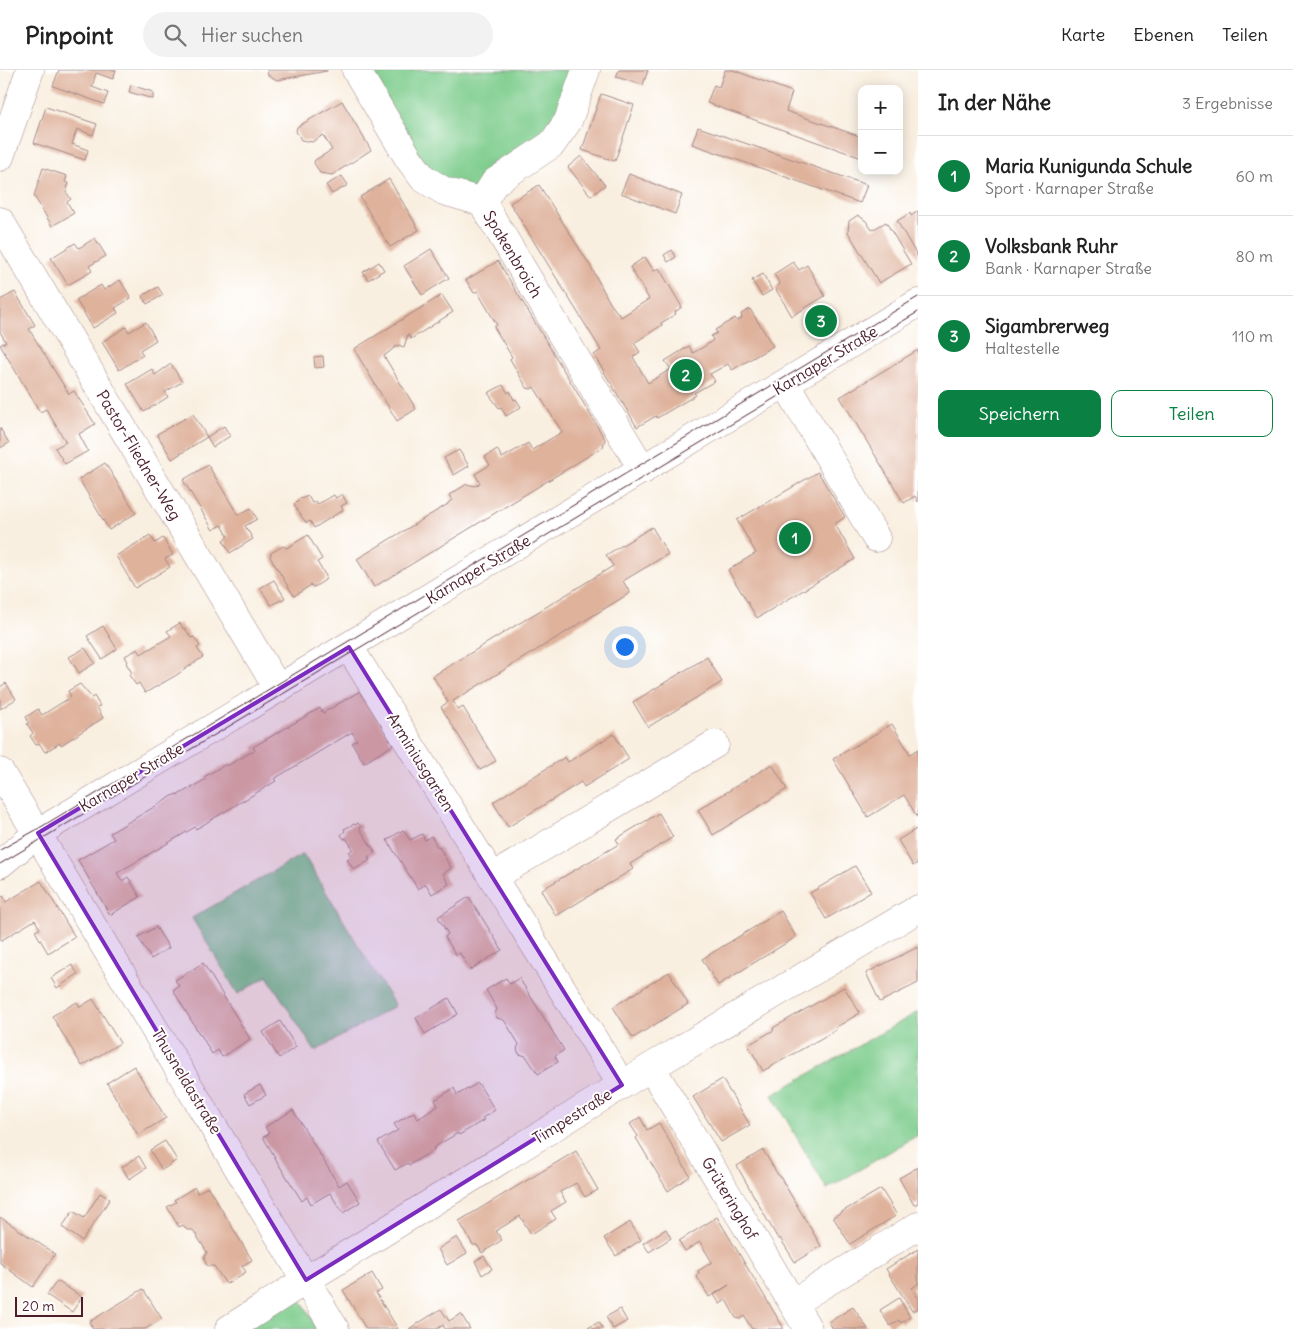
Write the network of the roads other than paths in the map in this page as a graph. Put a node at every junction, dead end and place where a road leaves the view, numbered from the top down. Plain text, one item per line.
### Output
1 (30, 70) edge
2 (356, 70) edge
3 (586, 70) edge
4 (0, 157) edge
5 (482, 202) junction
6 (0, 221) edge
7 (918, 303) edge
8 (786, 384) junction
9 (643, 470) junction
10 (876, 538) dead end
11 (349, 647) junction
12 (278, 689) junction
13 (715, 744) dead end
14 (0, 772) edge
15 (38, 833) junction
16 (0, 846) edge
17 (0, 864) edge
18 (492, 877) junction
19 (918, 909) edge
20 (651, 1067) junction
21 (622, 1085) junction
22 (918, 1226) edge
23 (306, 1280) junction
24 (792, 1303) junction
25 (228, 1329) edge
26 (336, 1329) edge
27 (808, 1329) edge

1 - 4 street
2 - 5 street, Spakenbroich
3 - 5 street
5 - 9 street, Spakenbroich
6 - 12 street, Pastor-Fliedner-Weg
7 - 8 street, Karnaper Straße
8 - 9 street, Karnaper Straße
8 - 10 street
9 - 11 street, Karnaper Straße
11 - 12 street, Karnaper Straße
11 - 18 street, Arminiusgarten
12 - 15 street, Karnaper Straße
13 - 18 street
14 - 15 street, Thusneldastraße
15 - 16 street, Karnaper Straße
15 - 17 street, Karnaper Straße
15 - 23 street, Thusneldastraße
18 - 21 street, Arminiusgarten
19 - 20 street, Timpestraße
20 - 21 street, Timpestraße
20 - 24 street, Grüteringhof
21 - 23 street, Timpestraße
22 - 24 street
23 - 25 street, Timpestraße
23 - 26 street, Thusneldastraße
24 - 27 street, Grüteringhof

